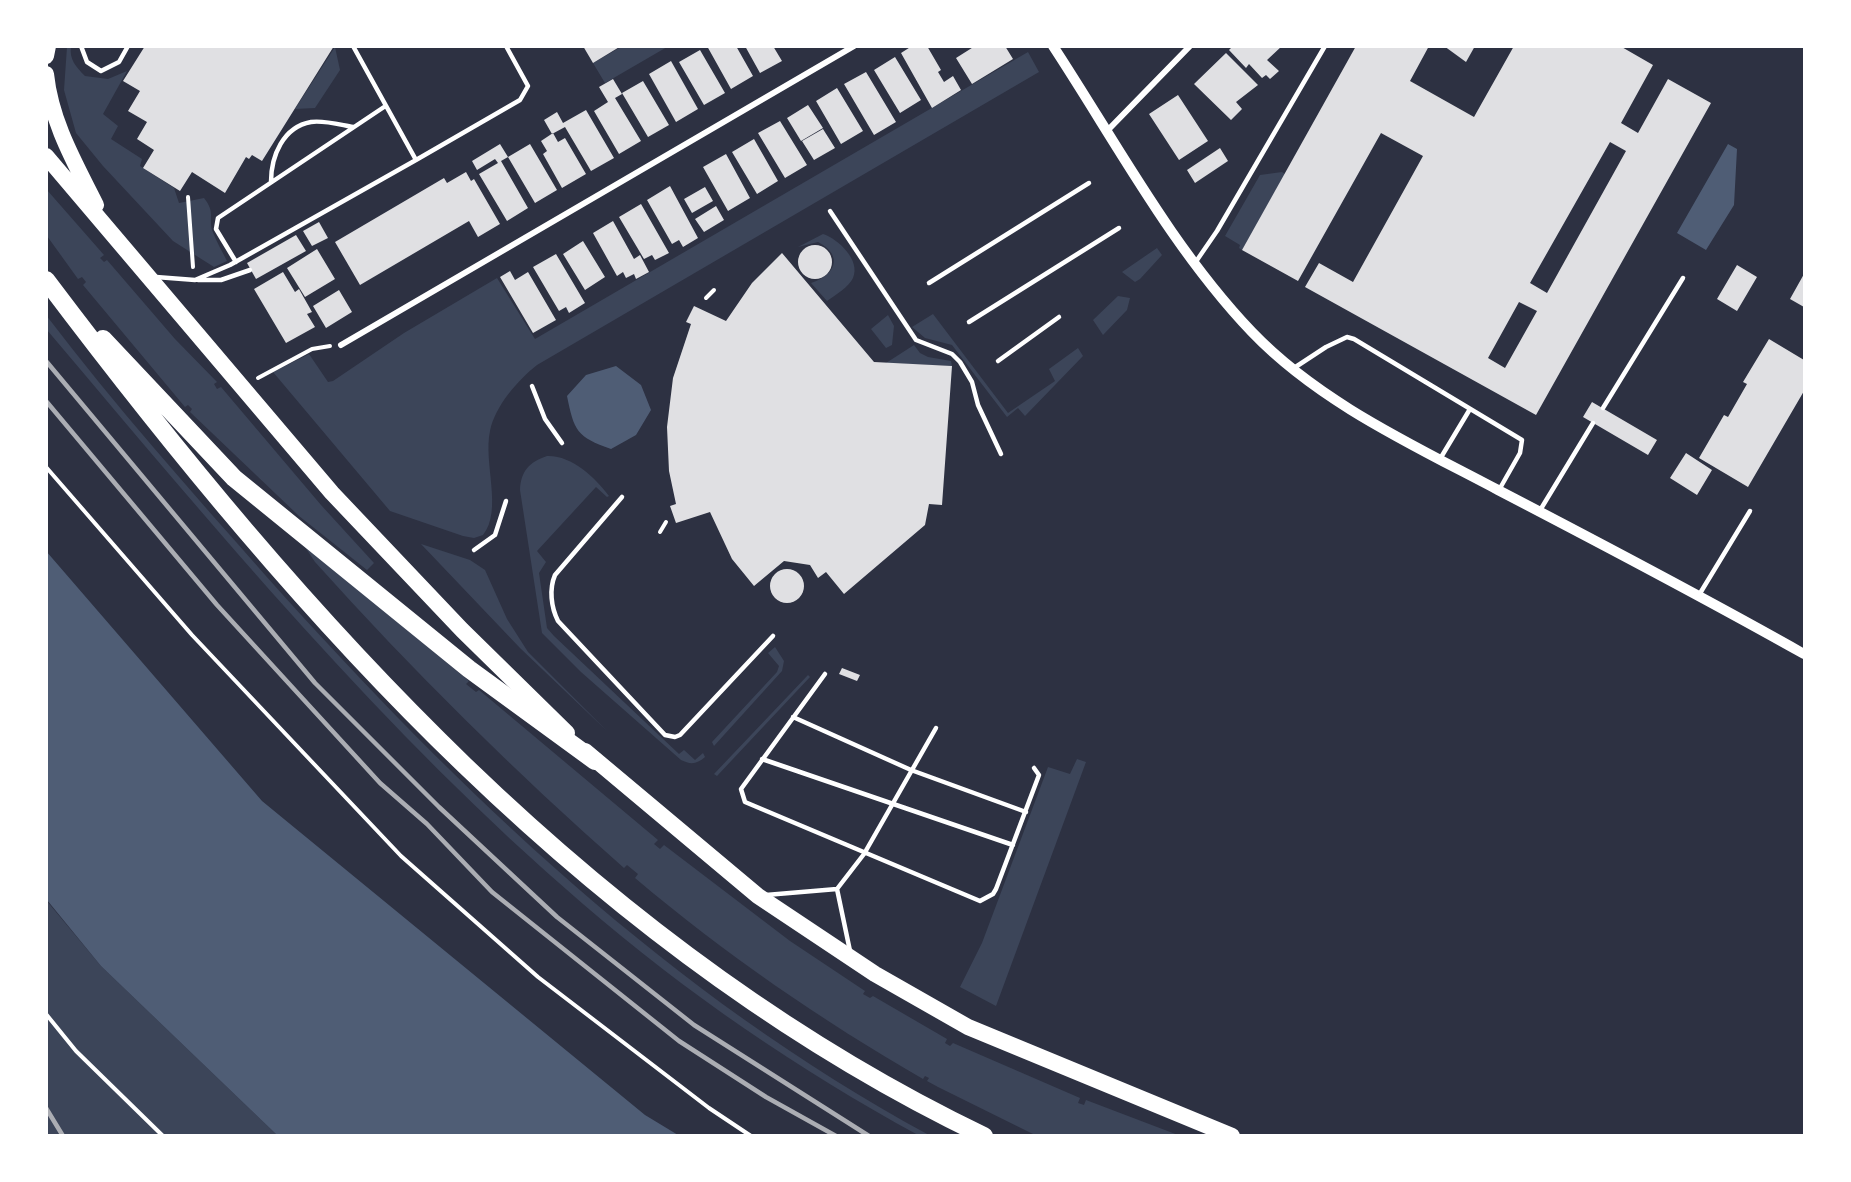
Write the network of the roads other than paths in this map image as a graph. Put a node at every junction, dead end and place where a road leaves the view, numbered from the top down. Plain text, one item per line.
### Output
1 (48, 46) edge
2 (81, 46) edge
3 (128, 46) edge
4 (353, 46) edge
5 (506, 46) edge
6 (854, 46) edge
7 (1053, 46) edge
8 (1190, 46) edge
9 (1325, 46) edge
10 (46, 56) edge
11 (46, 74) edge
12 (384, 107) junction
13 (353, 127) junction
14 (1107, 131) junction
15 (46, 156) edge
16 (416, 160) junction
17 (271, 182) junction
18 (1089, 183) dead end
19 (830, 211) dead end
20 (1119, 228) dead end
21 (110, 233) junction
22 (236, 262) junction
23 (1195, 263) junction
24 (250, 270) dead end
25 (151, 277) junction
26 (1683, 278) dead end
27 (46, 279) edge
28 (195, 280) junction
29 (929, 283) dead end
30 (1059, 317) dead end
31 (969, 322) dead end
32 (341, 345) road end
33 (998, 361) dead end
34 (1293, 369) junction
35 (531, 386) dead end
36 (1603, 408) dead end
37 (1470, 409) junction
38 (1593, 423) dead end
39 (562, 443) dead end
40 (1001, 454) dead end
41 (1440, 459) junction
42 (1499, 490) junction
43 (622, 497) dead end
44 (506, 501) dead end
45 (1750, 511) dead end
46 (1539, 512) junction
47 (474, 550) dead end
48 (1699, 595) junction
49 (773, 636) dead end
50 (1804, 654) edge
51 (825, 674) dead end
52 (793, 717) junction
53 (936, 728) dead end
54 (762, 759) junction
55 (595, 761) junction
56 (1034, 768) dead end
57 (911, 771) junction
58 (894, 804) junction
59 (1026, 812) junction
60 (1013, 844) junction
61 (864, 854) junction
62 (837, 889) junction
63 (758, 896) junction
64 (852, 959) junction
65 (984, 1136) edge
66 (1232, 1136) edge

1 - 10 highway
2 - 3 lane
4 - 12 lane
5 - 16 lane
6 - 32 street
7 - 14 street
8 - 14 street
9 - 23 lane
11 - 21 highway
12 - 13 lane
12 - 16 lane
13 - 17 lane
13 - 17 lane
14 - 23 street
15 - 21 highway
16 - 22 lane
17 - 22 lane
18 - 29 lane
19 - 40 lane
20 - 31 lane
21 - 25 highway
22 - 28 lane
23 - 34 street
24 - 28 lane
25 - 28 lane
25 - 55 highway
26 - 36 lane
27 - 55 highway
27 - 65 highway
30 - 33 lane
34 - 37 lane
34 - 41 street
35 - 39 lane
37 - 41 lane
37 - 42 lane
38 - 46 lane
41 - 42 street
42 - 46 street
43 - 49 lane
44 - 47 lane
45 - 48 lane
46 - 48 street
48 - 50 street
51 - 52 lane
52 - 54 lane
52 - 57 lane
53 - 57 lane
54 - 58 lane
54 - 61 lane
55 - 63 highway
56 - 59 lane
57 - 58 lane
57 - 59 lane
58 - 60 lane
58 - 61 lane
59 - 60 lane
60 - 61 lane
61 - 62 lane
62 - 63 lane
62 - 64 lane
63 - 64 highway
64 - 66 highway

